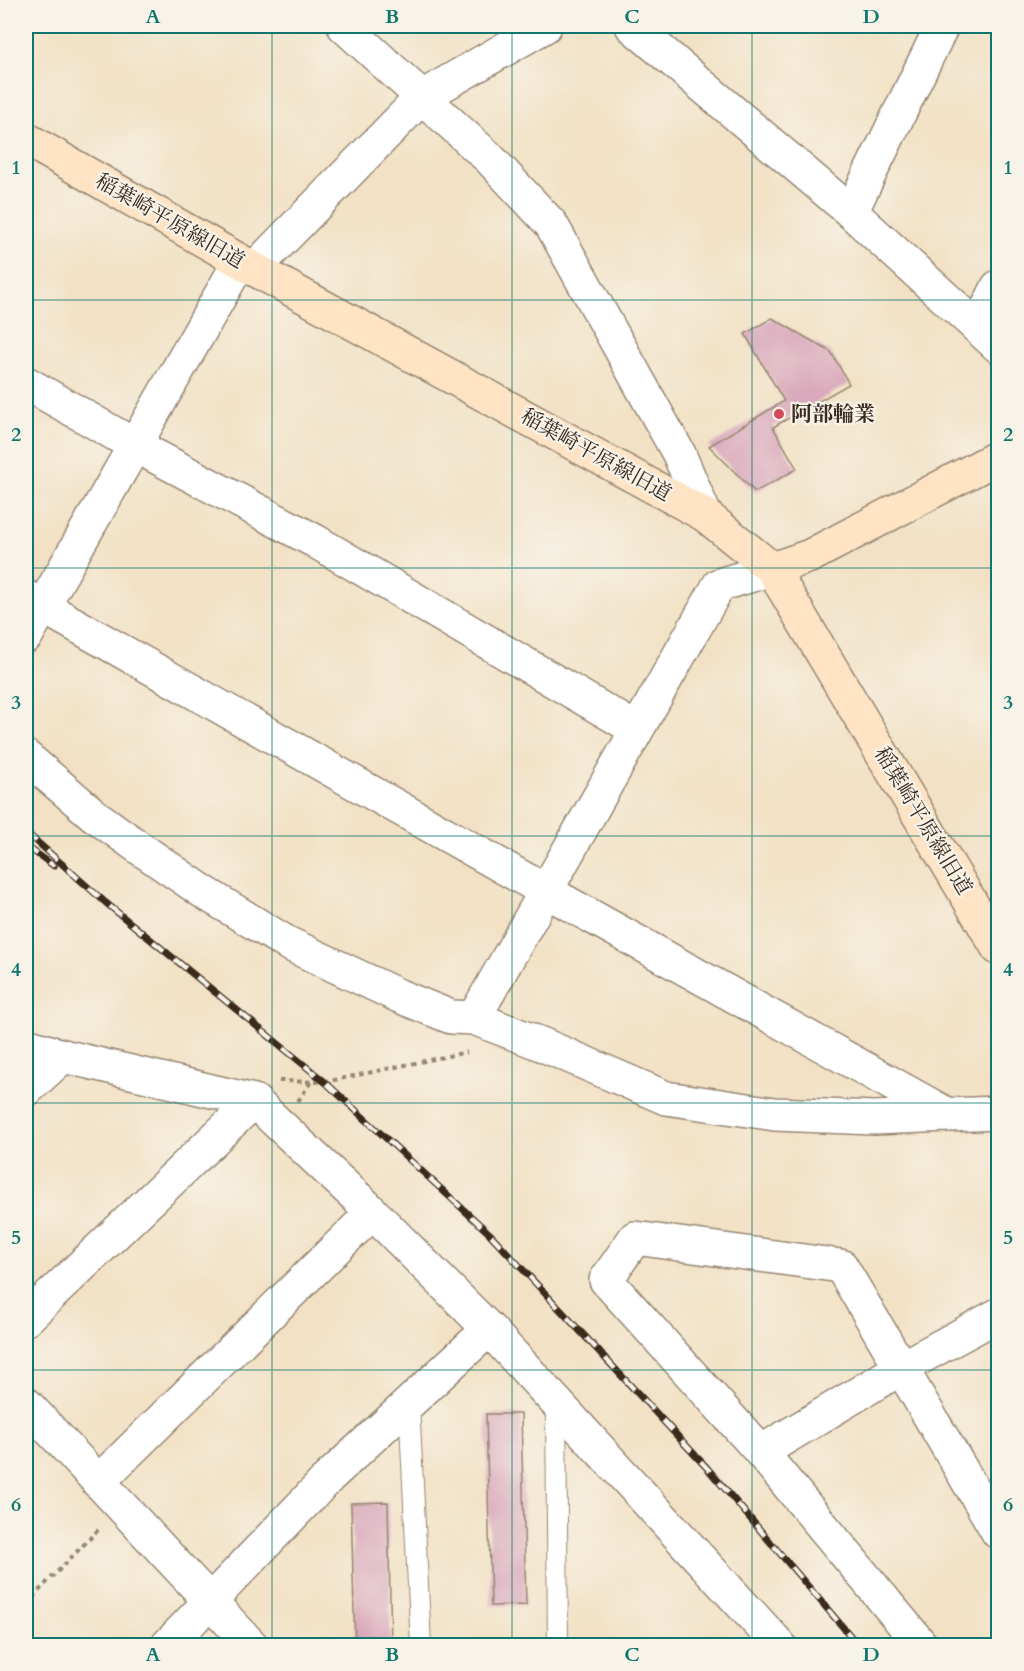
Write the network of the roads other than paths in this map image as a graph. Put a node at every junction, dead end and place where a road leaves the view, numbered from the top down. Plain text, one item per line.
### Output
1 (344, 26) edge
2 (545, 26) edge
3 (632, 26) edge
4 (942, 26) edge
5 (422, 97) junction
6 (26, 140) edge
7 (851, 212) junction
8 (247, 265) junction
9 (999, 287) edge
10 (988, 336) edge
11 (26, 383) edge
12 (136, 446) junction
13 (999, 457) edge
14 (705, 515) junction
15 (772, 569) junction
16 (34, 602) edge
17 (26, 636) edge
18 (636, 729) junction
19 (26, 757) edge
20 (544, 890) junction
21 (999, 948) edge
22 (474, 1018) junction
23 (26, 1045) edge
24 (63, 1056) junction
25 (26, 1090) edge
26 (266, 1091) junction
27 (999, 1113) edge
28 (948, 1115) junction
29 (372, 1212) junction
30 (999, 1315) edge
31 (26, 1319) edge
32 (489, 1329) junction
33 (901, 1368) junction
34 (556, 1400) junction
35 (410, 1403) junction
36 (30, 1418) edge
37 (761, 1452) junction
38 (98, 1482) junction
39 (999, 1532) edge
40 (211, 1601) junction
41 (167, 1646) edge
42 (252, 1646) edge
43 (421, 1646) edge
44 (558, 1646) edge
45 (780, 1646) edge
46 (921, 1646) edge

1 - 5 street
2 - 5 street
3 - 7 street
4 - 7 street
5 - 8 street
5 - 14 street
6 - 8 street, 稲葉崎平原線旧道
7 - 10 street
8 - 12 street
8 - 14 street, 稲葉崎平原線旧道
9 - 10 street
11 - 12 street
12 - 16 street
12 - 18 street
13 - 15 street
14 - 15 street, 稲葉崎平原線旧道
15 - 18 street
15 - 21 street, 稲葉崎平原線旧道
16 - 17 street
16 - 20 street
18 - 20 street
19 - 22 street
20 - 22 street
20 - 28 street
22 - 28 street
23 - 24 street
24 - 25 street
24 - 26 street
26 - 29 street
26 - 31 street
27 - 28 street
29 - 32 street
29 - 38 street
30 - 33 street
32 - 34 street
32 - 35 street
33 - 37 street
33 - 37 street
33 - 39 street
34 - 44 lane
34 - 45 street
35 - 40 street
35 - 43 lane
36 - 38 street
37 - 46 street
38 - 40 street
40 - 41 street
40 - 42 street

